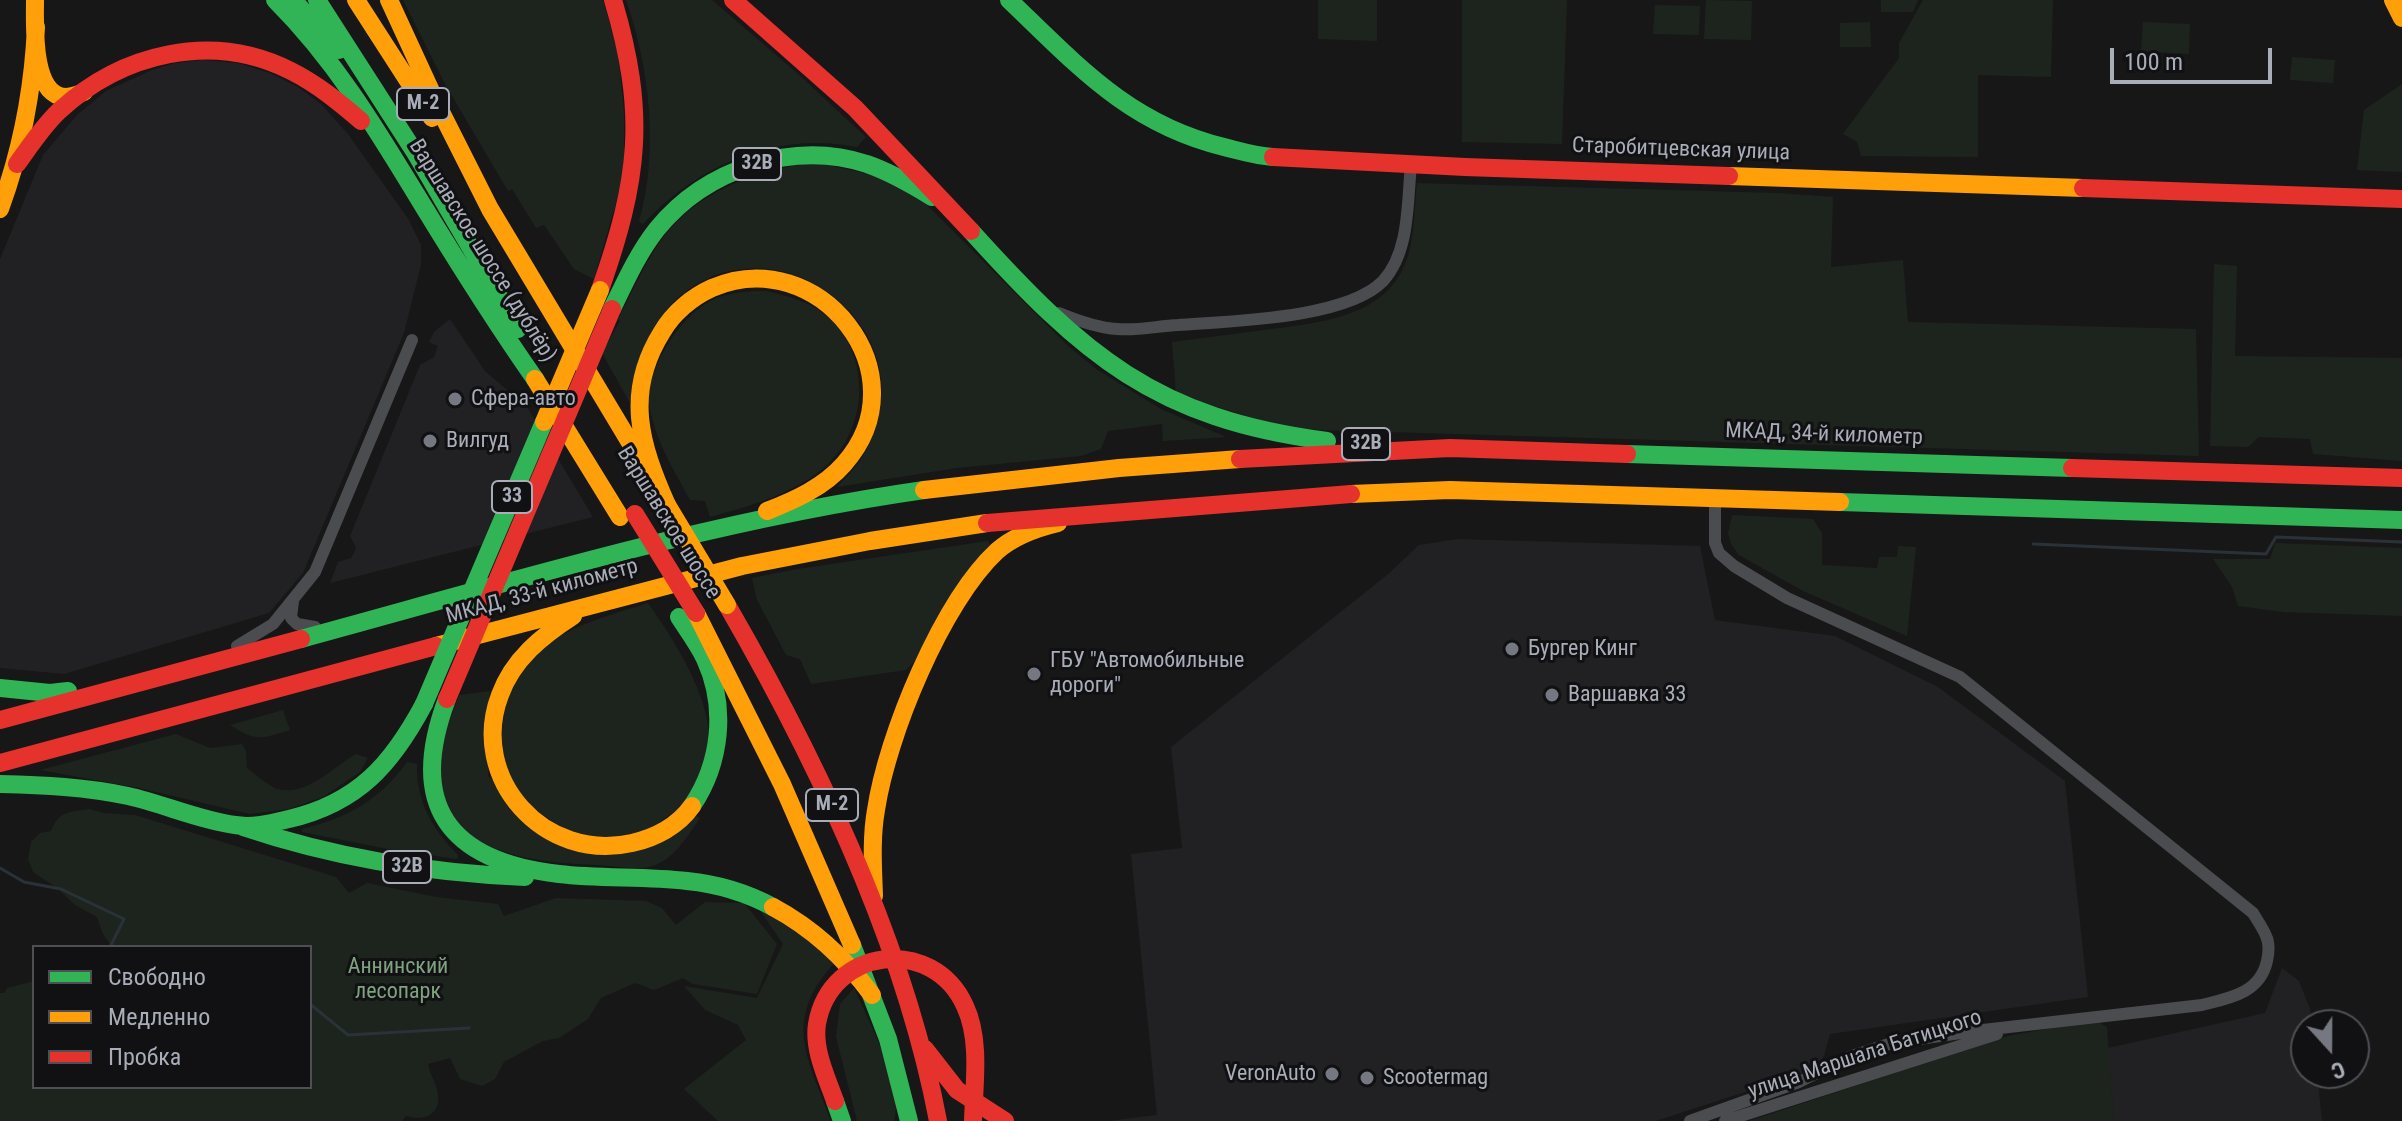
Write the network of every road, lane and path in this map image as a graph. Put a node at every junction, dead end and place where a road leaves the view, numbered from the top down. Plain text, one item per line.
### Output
1 (35, 0) edge
2 (275, 0) edge
3 (293, 0) edge
4 (356, 0) edge
5 (389, 0) edge
6 (613, 0) edge
7 (733, 0) edge
8 (747, 0) edge
9 (1009, 0) edge
10 (2393, 0) edge
11 (321, 7) edge
12 (2402, 18) edge
13 (36, 27) junction
14 (786, 43) junction
15 (352, 68) junction
16 (86, 90) junction
17 (377, 128) junction
18 (416, 154) junction
19 (397, 159) junction
20 (17, 164) junction
21 (1411, 165) junction
22 (2402, 199) edge
23 (0, 209) edge
24 (490, 209) junction
25 (954, 214) junction
26 (1045, 307) junction
27 (1117, 329) junction
28 (412, 340) dead end
29 (1122, 372) junction
30 (1450, 448) junction
31 (1245, 458) joint
32 (2402, 478) edge
33 (1715, 497) junction
34 (667, 505) junction
35 (1123, 510) junction
36 (627, 516) junction
37 (2402, 520) edge
38 (679, 538) junction
39 (635, 592) junction
40 (293, 601) junction
41 (688, 615) junction
42 (371, 619) junction
43 (707, 662) junction
44 (183, 670) junction
45 (157, 677) junction
46 (0, 688) edge
47 (0, 720) edge
48 (761, 741) junction
49 (0, 763) edge
50 (0, 784) edge
51 (239, 826) junction
52 (582, 876) junction
53 (875, 912) junction
54 (872, 995) junction
55 (2016, 1028) junction
56 (921, 1042) junction
57 (902, 1080) junction
58 (842, 1121) edge
59 (901, 1121) edge
60 (909, 1121) edge
61 (938, 1121) edge
62 (973, 1121) edge
63 (1005, 1121) edge
64 (1690, 1121) edge
65 (1725, 1121) edge

1 - 13 main road
2 - 17 main road, Варшавское шоссе (дублёр)
3 - 15 main road, Варшавское шоссе
4 - 24 main road, М-2
5 - 24 main road, Варшавское шоссе
6 - 51 main road, 33, bridge
7 - 14 main road
8 - 14 main road
9 - 21 main road, Старобитцевская улица
10 - 12 main road
11 - 15 street
11 - 18 main road, М-2
13 - 16 main road
13 - 20 main road
14 - 25 main road
15 - 17 street
15 - 18 main road, Варшавское шоссе
16 - 19 main road
16 - 20 main road
17 - 19 main road, Варшавское шоссе (дублёр)
18 - 36 main road, Варшавское шоссе / М-2
19 - 36 main road, Варшавское шоссе (дублёр)
20 - 23 main road
21 - 22 main road, Старобитцевская улица
21 - 27 street
24 - 34 main road, Варшавское шоссе / М-2
25 - 26 main road, 32B
25 - 52 main road, 32B, bridge
26 - 27 street
26 - 29 main road, 32B
27 - 29 street
28 - 40 street
29 - 30 main road, 32B
30 - 31 main road, МКАД, 34-й километр
30 - 32 main road, МКАД, 34-й километр
31 - 38 main road, МКАД, 33-й километр
33 - 35 main road, МКАД, 33-й километр
33 - 37 main road
33 - 55 street, улица Маршала Батицкого
34 - 38 main road
34 - 53 main road, Варшавское шоссе / М-2, bridge
35 - 39 main road, МКАД, 33-й километр
35 - 53 main road
36 - 41 main road, Варшавское шоссе / М-2, bridge
38 - 42 main road, МКАД, 33-й километр
39 - 43 main road
39 - 49 main road, МКАД, 33-й километр
40 - 42 street
40 - 44 street
41 - 43 main road
41 - 48 main road, Варшавское шоссе / М-2
42 - 44 main road, МКАД, 33-й километр
43 - 48 main road
44 - 45 main road, МКАД, 33-й километр
45 - 46 main road
45 - 47 main road, МКАД, 33-й километр
48 - 54 main road, Варшавское шоссе / М-2
50 - 51 main road, 32B
51 - 52 main road, 32B
52 - 54 main road
53 - 56 main road, Варшавское шоссе / М-2
54 - 57 main road, Варшавское шоссе
55 - 64 street, улица Маршала Батицкого
55 - 65 street, улица Маршала Батицкого
56 - 61 main road, Варшавское шоссе
56 - 63 main road
57 - 59 main road
57 - 60 main road, Варшавское шоссе
58 - 62 main road, bridge

